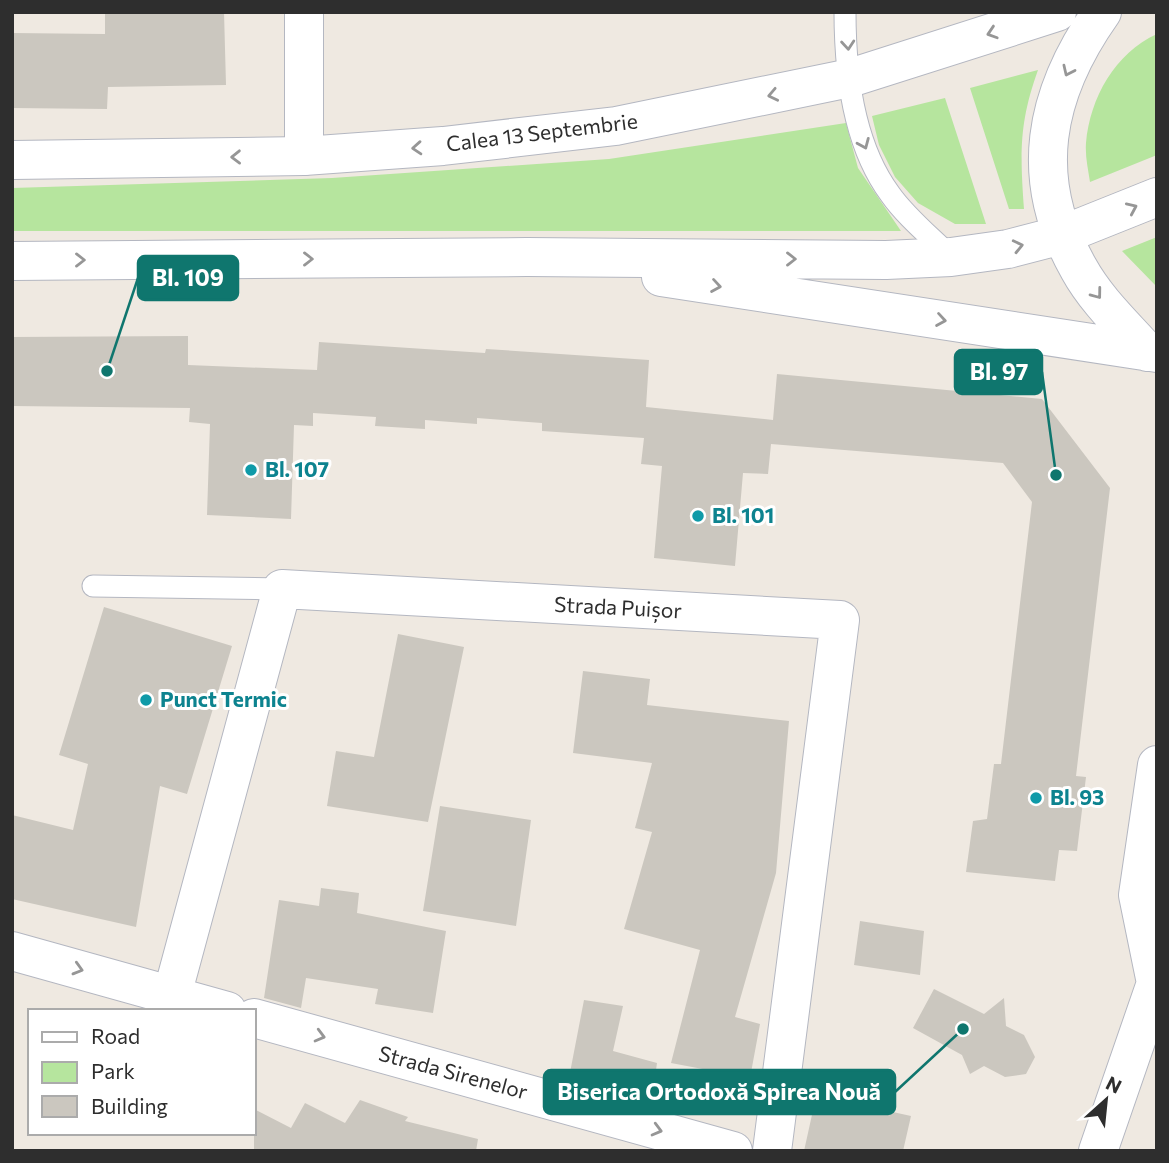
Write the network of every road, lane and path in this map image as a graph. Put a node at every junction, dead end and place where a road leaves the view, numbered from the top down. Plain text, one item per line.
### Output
1 (304, 12) edge
2 (845, 12) edge
3 (1057, 12) edge
4 (1102, 12) edge
5 (850, 78) junction
6 (304, 156) junction
7 (12, 160) edge
8 (1157, 197) edge
9 (1062, 235) junction
10 (527, 257) junction
11 (951, 257) junction
12 (12, 261) edge
13 (1152, 353) edge
14 (93, 586) dead end
15 (282, 589) junction
16 (1157, 765) edge
17 (12, 951) edge
18 (1157, 983) edge
19 (172, 995) junction
20 (220, 1009) edge
21 (256, 1019) edge
22 (733, 1151) edge
23 (772, 1151) edge
24 (1098, 1151) edge

1 - 6 main road
2 -> 5 lane
3 -> 5 main road, Calea 13 Septembrie
4 -> 9 main road
5 -> 6 main road, Calea 13 Septembrie
5 -> 11 lane
6 -> 7 main road, Calea 13 Septembrie
9 -> 8 main road
11 -> 9 main road
9 -> 13 main road
10 -> 11 main road
12 -> 10 main road
10 -> 13 main road
14 - 15 lane
15 - 19 main road
15 - 23 main road, Strada Puișor
16 - 18 main road
17 -> 19 main road
18 - 24 main road
19 - 20 main road
21 -> 22 main road, Strada Sirenelor

